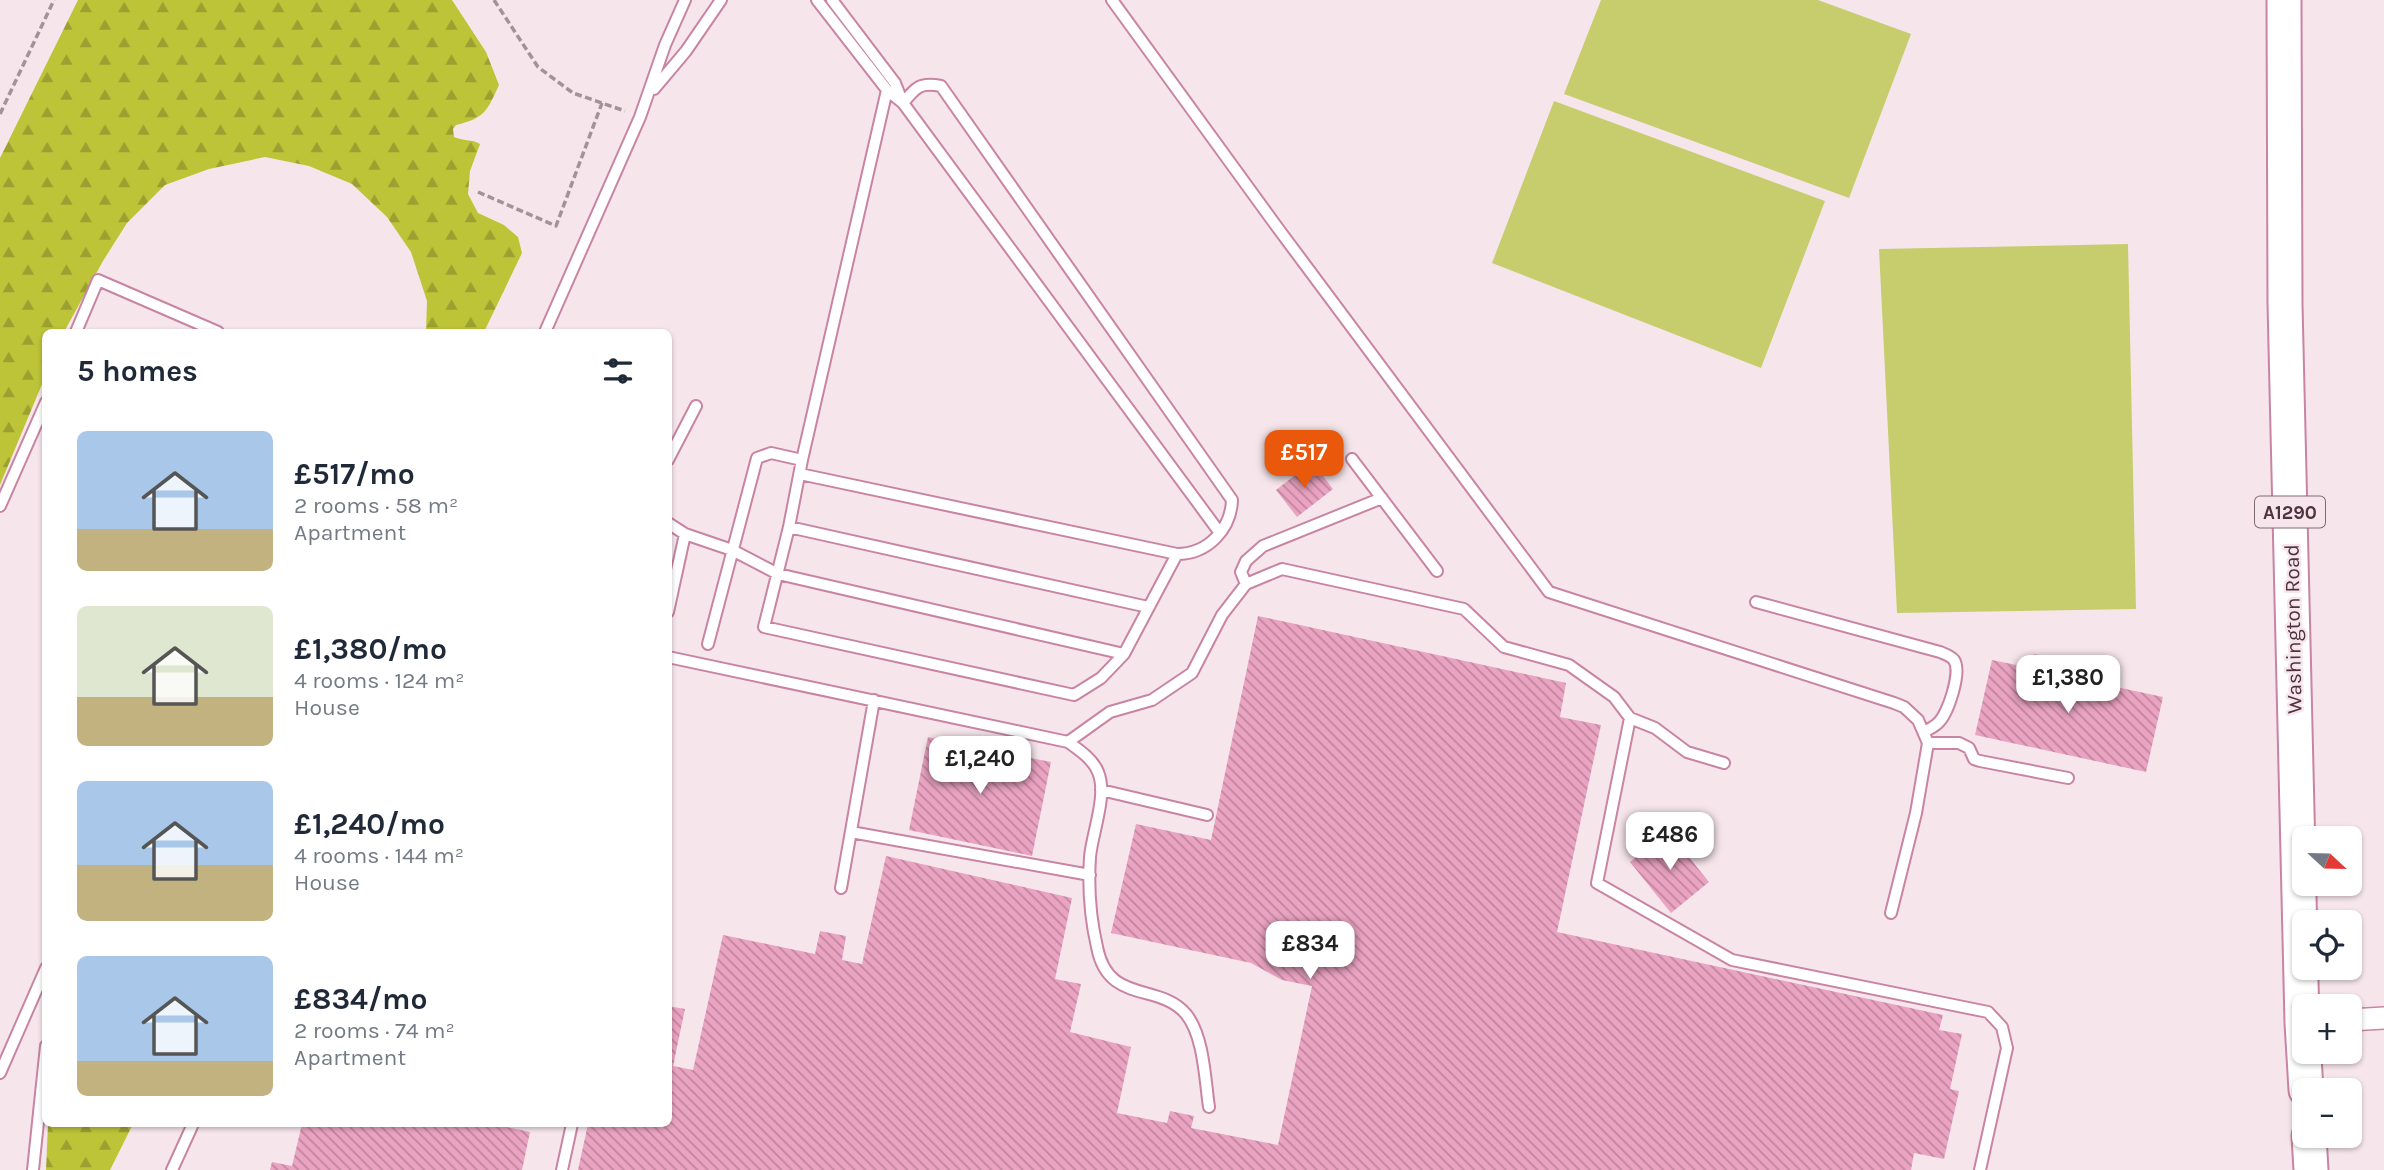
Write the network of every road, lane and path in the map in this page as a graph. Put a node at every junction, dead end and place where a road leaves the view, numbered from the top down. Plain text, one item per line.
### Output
1 (54, 0) edge
2 (494, 0) edge
3 (685, 0) edge
4 (720, 0) edge
5 (817, 0) edge
6 (832, 0) edge
7 (1112, 0) edge
8 (2284, 0) edge
9 (887, 90) junction
10 (649, 94) junction
11 (602, 103) junction
12 (902, 103) junction
13 (0, 114) edge
14 (640, 117) junction
15 (478, 192) dead end
16 (77, 329) edge
17 (211, 329) edge
18 (546, 329) edge
19 (696, 406) dead end
20 (42, 411) edge
21 (672, 452) edge
22 (802, 460) junction
23 (1352, 460) dead end
24 (800, 474) junction
25 (1382, 498) junction
26 (0, 506) edge
27 (672, 526) edge
28 (789, 527) junction
29 (1220, 533) junction
30 (685, 534) junction
31 (732, 550) junction
32 (1177, 554) junction
33 (1437, 571) dead end
34 (778, 574) junction
35 (1246, 584) junction
36 (672, 594) edge
37 (1756, 602) dead end
38 (1148, 607) junction
39 (708, 644) dead end
40 (1124, 654) junction
41 (672, 657) edge
42 (874, 700) junction
43 (1630, 718) junction
44 (1924, 732) junction
45 (1068, 742) junction
46 (1928, 743) junction
47 (1724, 763) dead end
48 (2068, 778) dead end
49 (1101, 790) junction
50 (1207, 814) dead end
51 (851, 832) junction
52 (1090, 875) junction
53 (841, 888) dead end
54 (1891, 914) dead end
55 (42, 977) edge
56 (2302, 994) edge
57 (2384, 1018) edge
58 (2362, 1019) edge
59 (0, 1073) edge
60 (42, 1084) edge
61 (1209, 1107) dead end
62 (192, 1127) edge
63 (571, 1127) edge
64 (2310, 1148) edge
65 (33, 1170) edge
66 (172, 1170) edge
67 (562, 1170) edge
68 (1980, 1170) edge
69 (2311, 1170) edge

1 - 13 path
2 - 11 path
3 - 10 lane
4 - 10 lane
5 - 9 lane
6 - 12 lane
7 - 44 lane
8 - 56 main road, Washington Road / A1290
9 - 12 lane
9 - 22 lane
10 - 14 lane
11 - 14 path
11 - 15 path
12 - 29 lane
12 - 29 lane
14 - 18 lane
16 - 17 lane
19 - 21 lane
20 - 26 lane
22 - 24 lane
22 - 31 lane
23 - 25 lane
24 - 28 lane
24 - 32 lane
25 - 33 lane
25 - 35 lane
27 - 30 lane
28 - 34 lane
28 - 38 lane
29 - 32 lane
30 - 31 lane
30 - 36 lane
31 - 34 lane
31 - 39 lane
32 - 38 lane
34 - 40 lane
34 - 40 lane
35 - 43 lane
35 - 45 lane
37 - 44 lane
38 - 40 lane
41 - 42 lane
42 - 45 lane
42 - 51 lane
43 - 47 lane
43 - 68 lane
44 - 46 lane
45 - 49 lane
46 - 48 lane
46 - 54 lane
49 - 50 lane
49 - 52 lane
51 - 52 lane
51 - 53 lane
52 - 61 lane
55 - 59 lane
57 - 58 street
60 - 65 lane
62 - 66 lane
63 - 67 lane
64 - 69 main road

